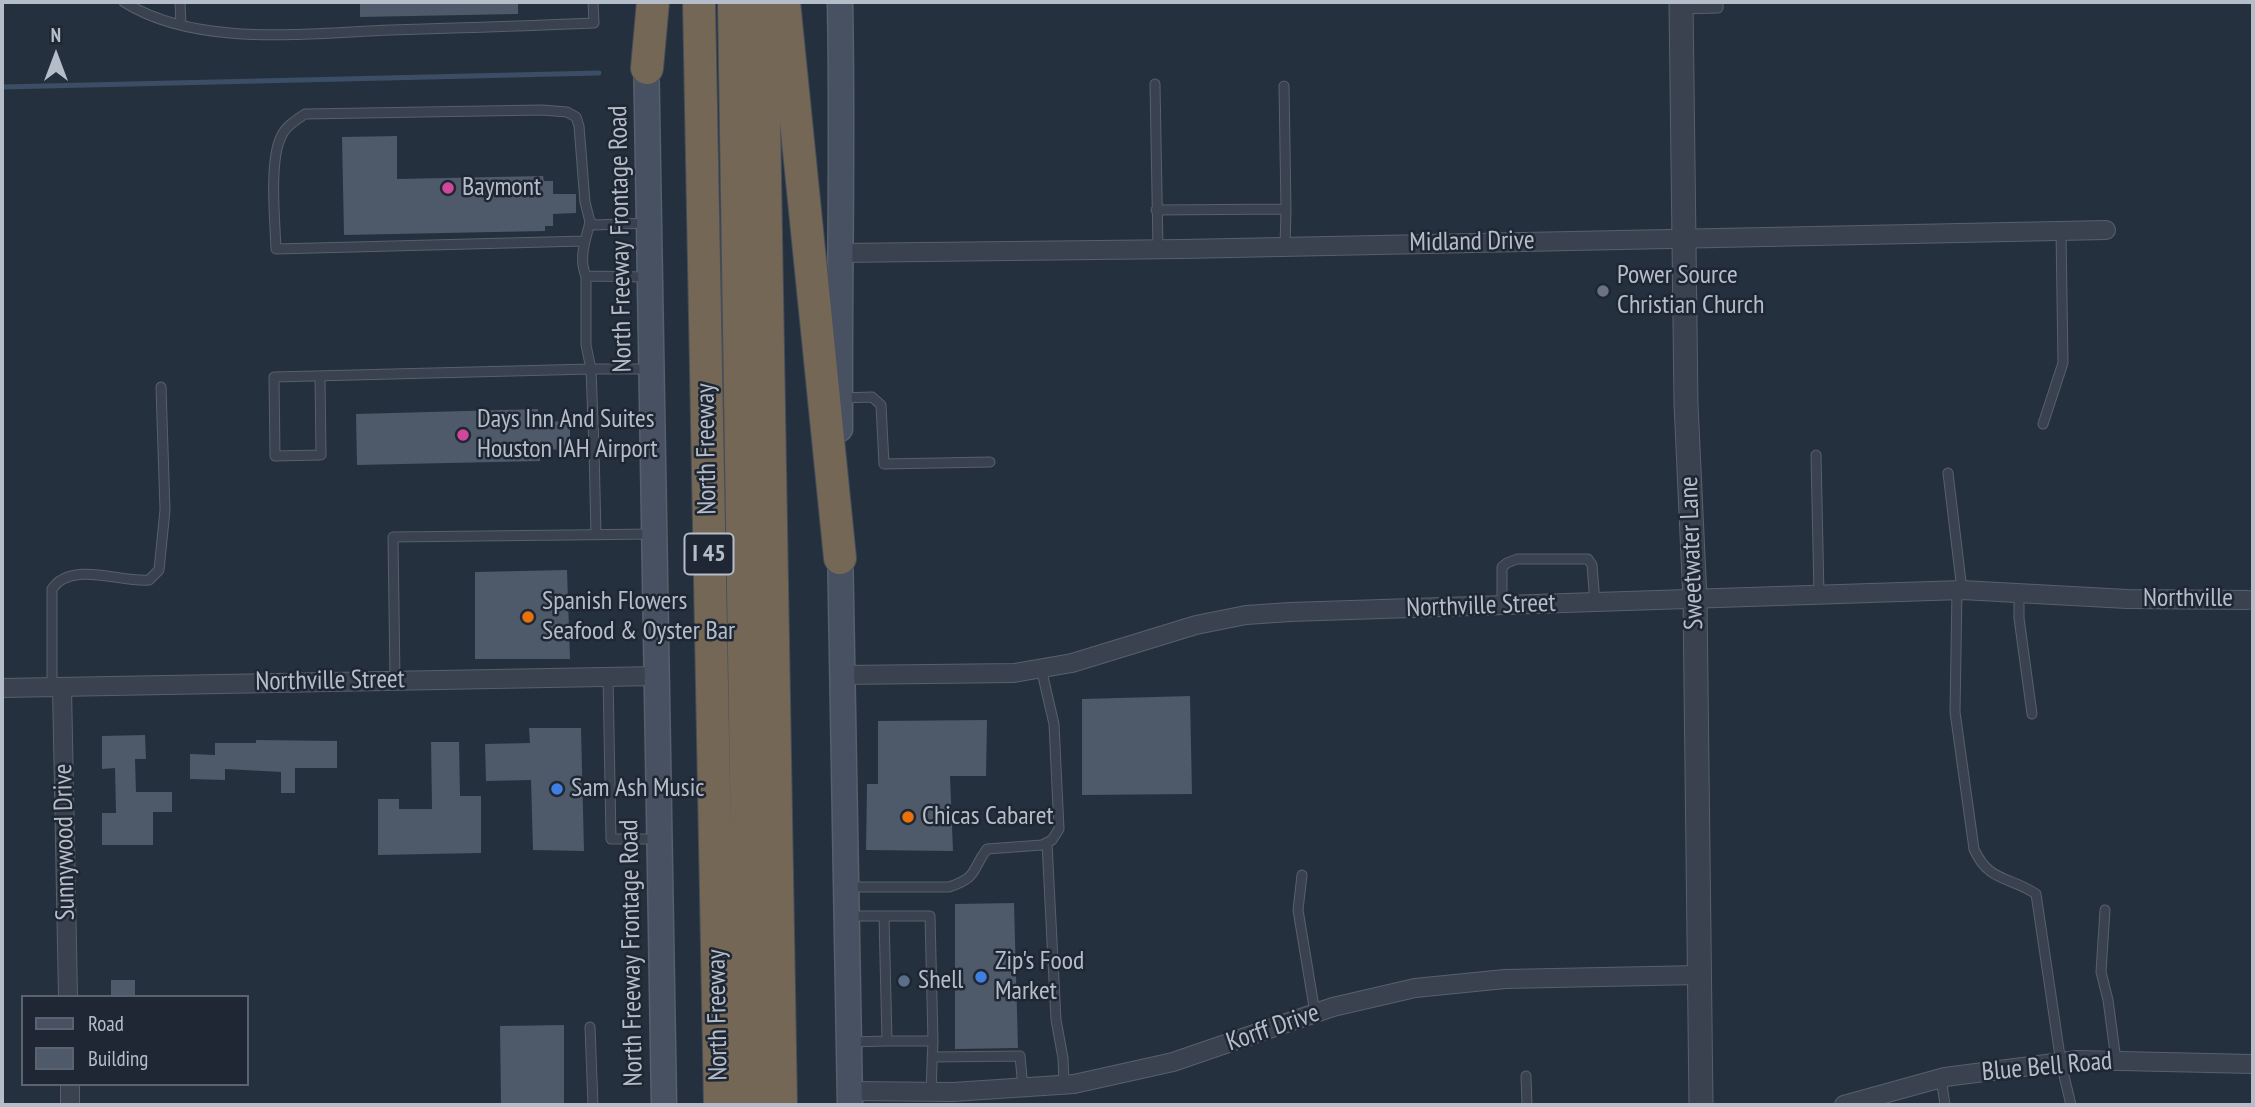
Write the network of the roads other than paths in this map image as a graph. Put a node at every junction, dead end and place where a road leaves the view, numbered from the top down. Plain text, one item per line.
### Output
1 (124, 2) edge
2 (180, 2) edge
3 (593, 2) edge
4 (642, 2) edge
5 (653, 2) edge
6 (699, 2) edge
7 (734, 2) edge
8 (762, 2) edge
9 (784, 2) edge
10 (840, 2) edge
11 (1718, 2) edge
12 (1681, 5) edge
13 (181, 25) junction
14 (647, 68) junction
15 (1155, 84) dead end
16 (1284, 86) dead end
17 (1286, 209) junction
18 (1156, 210) junction
19 (590, 222) junction
20 (650, 223) junction
21 (2106, 230) dead end
22 (2061, 231) junction
23 (1685, 237) junction
24 (585, 242) junction
25 (1285, 247) junction
26 (1158, 249) junction
27 (839, 253) junction
28 (586, 276) junction
29 (651, 277) junction
30 (591, 369) junction
31 (653, 369) junction
32 (320, 376) junction
33 (161, 387) dead end
34 (839, 398) junction
35 (2043, 424) dead end
36 (594, 449) junction
37 (654, 449) junction
38 (1816, 455) dead end
39 (990, 462) dead end
40 (1948, 473) dead end
41 (656, 534) junction
42 (596, 535) junction
43 (840, 558) junction
44 (1960, 590) junction
45 (2019, 593) junction
46 (1819, 596) junction
47 (2127, 599) joint
48 (1695, 600) junction
49 (2248, 600) dead end
50 (1595, 603) junction
51 (1502, 606) junction
52 (1041, 668) junction
53 (843, 674) junction
54 (608, 676) junction
55 (658, 676) junction
56 (395, 680) junction
57 (57, 687) junction
58 (2, 688) edge
59 (2032, 714) dead end
60 (660, 839) junction
61 (1047, 843) junction
62 (1302, 875) dead end
63 (846, 887) junction
64 (2105, 910) dead end
65 (847, 916) junction
66 (884, 916) junction
67 (1699, 975) junction
68 (68, 995) edge
69 (1315, 1013) junction
70 (590, 1027) dead end
71 (887, 1041) junction
72 (933, 1041) junction
73 (849, 1042) junction
74 (932, 1056) junction
75 (2116, 1060) junction
76 (2061, 1063) junction
77 (2253, 1065) edge
78 (1526, 1076) dead end
79 (1941, 1079) junction
80 (1064, 1085) junction
81 (70, 1086) edge
82 (1023, 1089) junction
83 (931, 1091) junction
84 (850, 1098) edge
85 (1854, 1104) edge
86 (70, 1105) edge
87 (593, 1105) edge
88 (664, 1105) edge
89 (720, 1105) edge
90 (751, 1105) edge
91 (781, 1105) edge
92 (1527, 1105) edge
93 (1700, 1105) edge
94 (1945, 1105) edge
95 (2070, 1105) edge

1 - 13 lane
2 - 13 lane
3 - 13 lane
4 - 14 main road, North Freeway Frontage Road
5 - 14 highway
6 - 89 highway, North Freeway / I 45
7 - 90 highway, North Freeway / I 45
8 - 91 highway, I 45
9 - 43 highway
10 - 27 main road
11 - 12 lane
12 - 23 street, Sweetwater Lane
14 - 20 main road, North Freeway Frontage Road
15 - 18 lane
16 - 17 lane
17 - 18 lane
17 - 25 lane
18 - 26 lane
19 - 20 lane
19 - 24 lane
19 - 24 lane
20 - 29 main road, North Freeway Frontage Road
21 - 22 street, Midland Drive
22 - 23 street, Midland Drive
22 - 35 lane
23 - 25 street, Midland Drive
23 - 48 street, Sweetwater Lane
24 - 28 lane
25 - 26 street, Midland Drive
26 - 27 street, Midland Drive
27 - 34 main road
28 - 29 lane
28 - 30 lane
29 - 31 main road, North Freeway Frontage Road
30 - 31 lane
30 - 32 lane
30 - 36 lane
31 - 37 main road, North Freeway Frontage Road
32 - 32 lane
33 - 57 lane
34 - 39 lane
34 - 43 main road
36 - 37 lane
36 - 42 lane
37 - 41 main road, North Freeway Frontage Road
38 - 46 lane
40 - 44 lane
41 - 42 lane
41 - 55 main road, North Freeway Frontage Road
42 - 56 lane
43 - 53 main road
44 - 45 street, Northville Street
44 - 46 street, Northville Street
44 - 76 lane
45 - 47 street, Northville Street
45 - 59 lane
46 - 48 street, Northville Street
47 - 49 street, Northville
48 - 50 street, Northville Street
48 - 67 street, Sweetwater Lane
50 - 51 street, Northville Street
50 - 51 lane
51 - 52 street, Northville Street
52 - 53 street, Northville Street
52 - 61 lane
53 - 63 main road
54 - 55 street, Northville Street
54 - 56 street, Northville Street
54 - 60 lane
55 - 60 main road, North Freeway Frontage Road
56 - 57 street, Northville Street
57 - 58 street, Northville Street
57 - 68 street, Sunnywood Drive
60 - 88 main road, North Freeway Frontage Road
61 - 63 lane
61 - 80 lane
62 - 69 lane
63 - 65 main road
64 - 75 lane
65 - 66 lane
65 - 73 main road
66 - 71 lane
66 - 72 lane
67 - 69 street, Korff Drive
67 - 93 street, Sweetwater Lane
69 - 80 street, Korff Drive
70 - 87 lane
71 - 72 lane
71 - 73 lane
72 - 74 lane
73 - 84 main road
74 - 82 lane
74 - 83 lane
75 - 76 street, Blue Bell Road
75 - 77 street, Blue Bell Road
76 - 79 street, Blue Bell Road
76 - 95 lane
78 - 92 lane
79 - 85 street, Blue Bell Road
79 - 94 lane
80 - 82 street, Korff Drive
81 - 86 street
82 - 83 street, Korff Drive
83 - 84 street, Korff Drive

